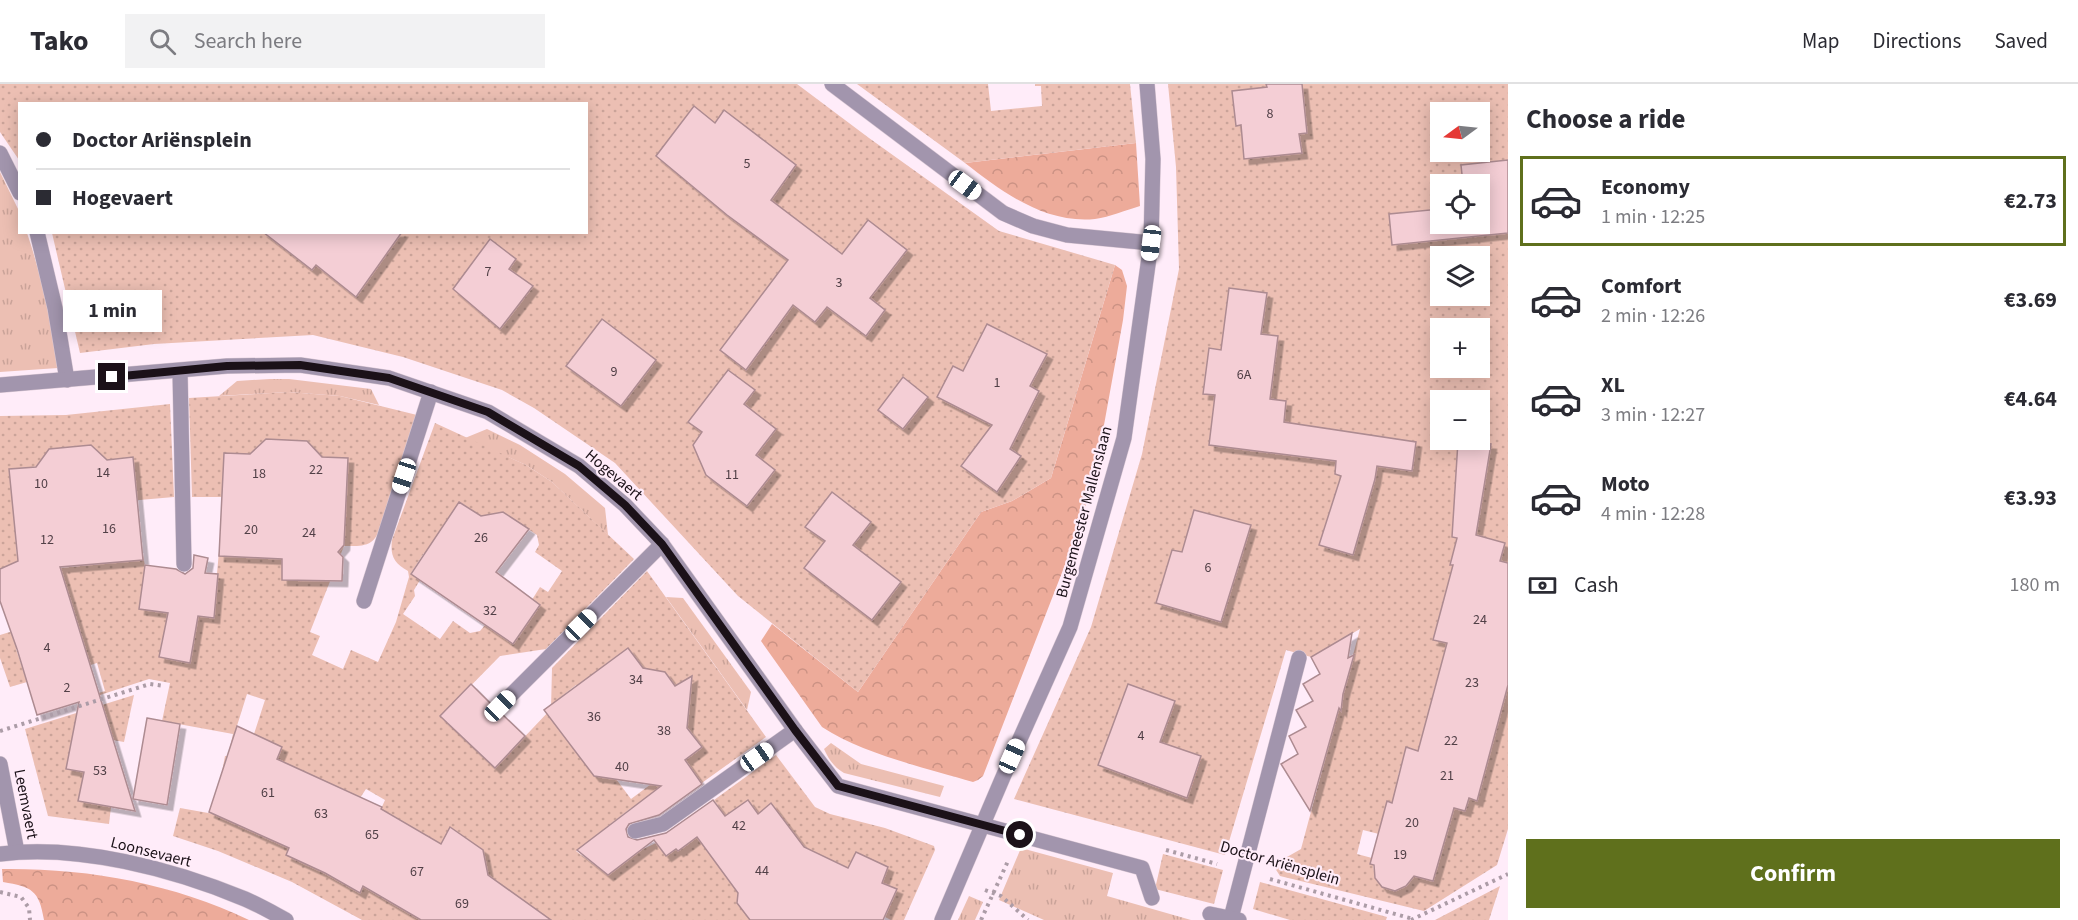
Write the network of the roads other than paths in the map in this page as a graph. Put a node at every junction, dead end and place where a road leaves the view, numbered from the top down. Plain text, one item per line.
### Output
1 (832, 84) edge
2 (1147, 84) edge
3 (0, 153) edge
4 (18, 189) edge
5 (37, 234) edge
6 (1151, 243) junction
7 (180, 371) junction
8 (67, 380) junction
9 (0, 385) edge
10 (431, 392) junction
11 (662, 544) junction
12 (184, 564) dead end
13 (364, 601) dead end
14 (1299, 658) dead end
15 (500, 706) dead end
16 (795, 730) junction
17 (0, 764) edge
18 (983, 825) junction
19 (635, 831) dead end
20 (17, 852) junction
21 (0, 854) edge
22 (1152, 898) dead end
23 (1210, 914) dead end
24 (1235, 919) edge
25 (286, 920) edge
26 (942, 920) edge

1 - 6 street
2 - 6 street, Burgemeester Mallenslaan
3 - 4 street
5 - 8 street
6 - 18 street, Burgemeester Mallenslaan
7 - 8 street, Hogevaert
7 - 10 street, Hogevaert
7 - 12 street
8 - 9 street, Hogevaert
10 - 11 street, Hogevaert
10 - 13 street
11 - 15 street
11 - 16 street, Hogevaert
14 - 24 street
16 - 18 street, Hogevaert
16 - 19 street
17 - 20 street, Leemvaert
18 - 22 street
18 - 26 street
20 - 21 street, Loonsevaert
20 - 25 street, Loonsevaert
23 - 24 street

